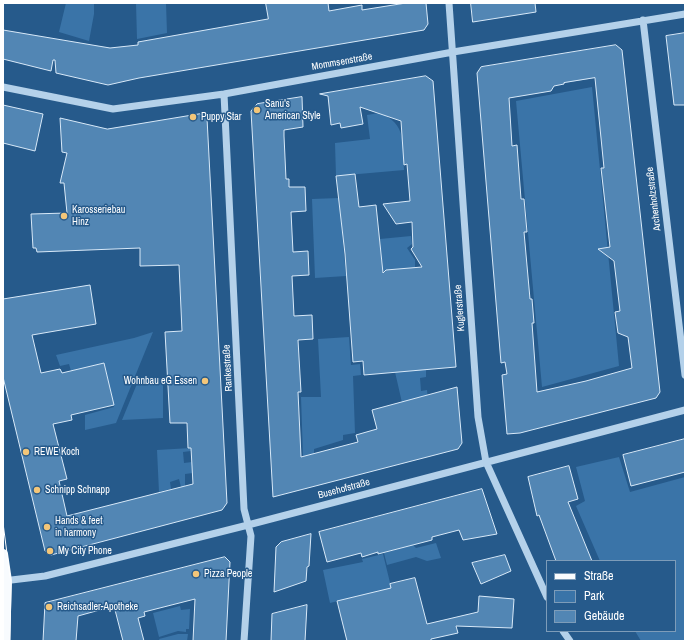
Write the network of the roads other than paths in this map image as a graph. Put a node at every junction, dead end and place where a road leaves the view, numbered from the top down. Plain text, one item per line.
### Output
1 (449, 3) edge
2 (685, 14) edge
3 (643, 20) junction
4 (453, 52) junction
5 (3, 88) edge
6 (224, 94) junction
7 (685, 375) edge
8 (685, 410) edge
9 (486, 462) junction
10 (248, 525) junction
11 (3, 554) edge
12 (5, 581) edge
13 (546, 596) edge
14 (564, 632) edge
15 (5, 641) edge
16 (244, 641) edge
17 (570, 641) edge

1 - 4 street, Kuglerstraße
2 - 3 street, Mommsenstraße
3 - 4 street, Mommsenstraße
3 - 7 street, Archenholzstraße
4 - 6 street, Mommsenstraße
4 - 9 street, Kuglerstraße
5 - 6 street, Mommsenstraße
6 - 10 street, Rankestraße
8 - 9 street, Busehofstraße
9 - 10 street, Busehofstraße
9 - 13 street, Kuglerstraße
10 - 12 street, Busehofstraße
10 - 16 street, Rankestraße
11 - 12 main road
12 - 15 main road
14 - 17 street

